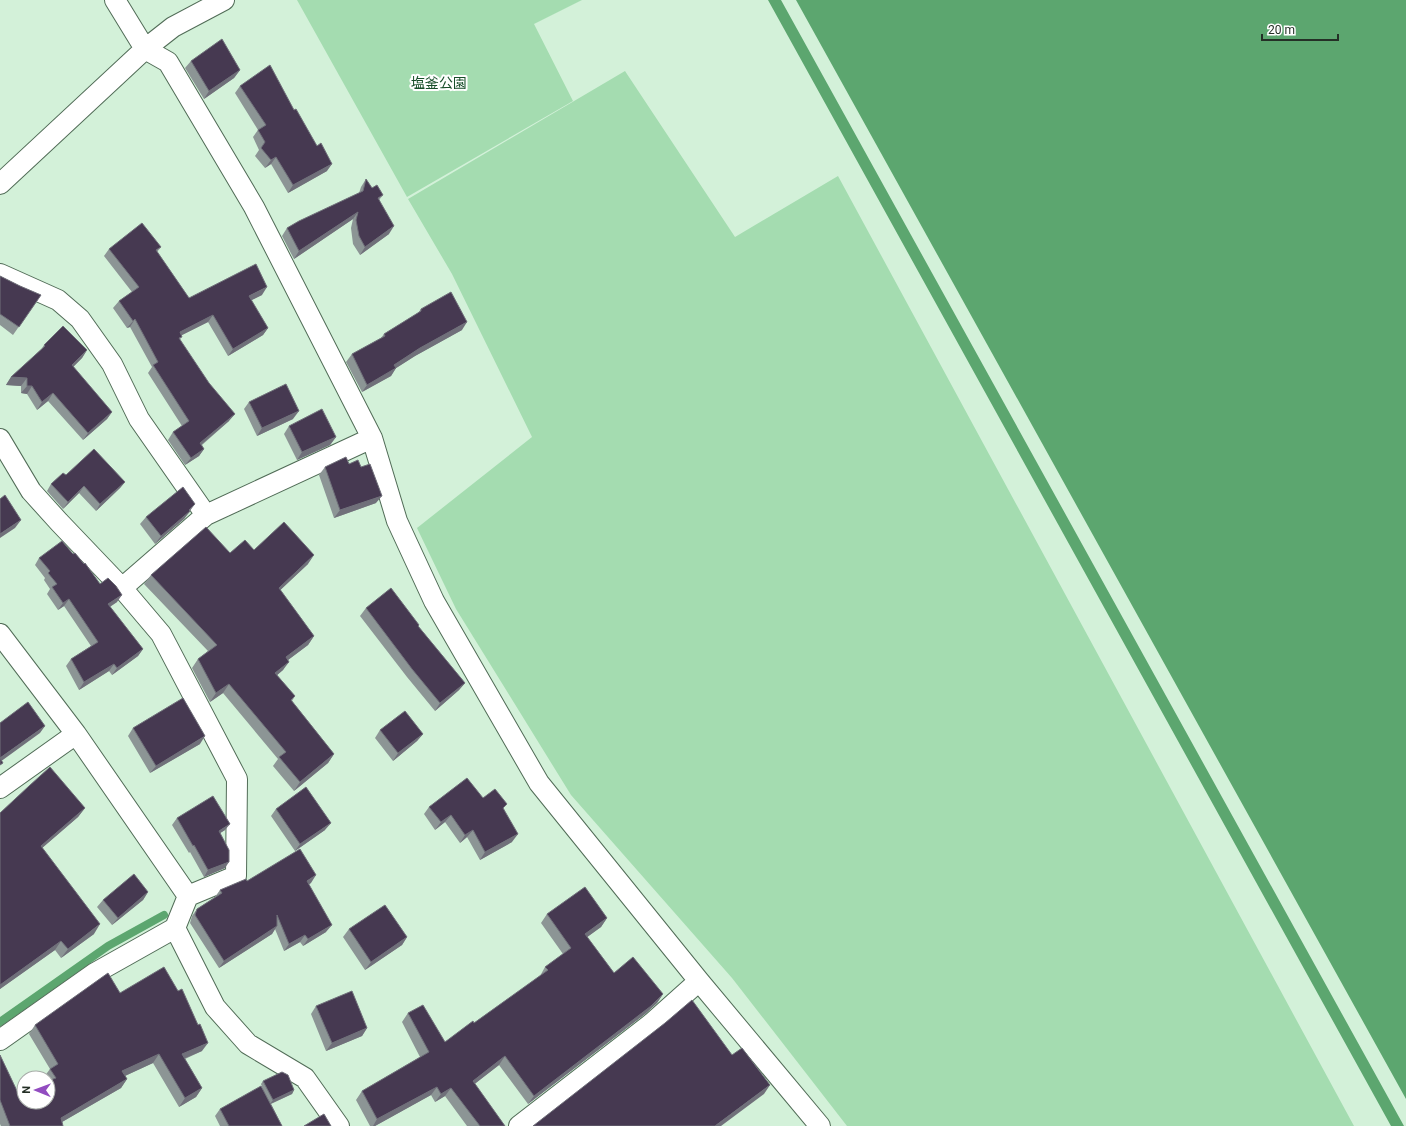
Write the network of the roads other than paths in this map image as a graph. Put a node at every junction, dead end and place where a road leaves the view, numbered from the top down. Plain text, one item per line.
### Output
1 (115, 0) edge
2 (224, 0) edge
3 (145, 49) junction
4 (0, 184) edge
5 (0, 274) edge
6 (372, 438) junction
7 (0, 439) edge
8 (206, 516) junction
9 (122, 588) junction
10 (0, 634) edge
11 (76, 734) junction
12 (0, 788) edge
13 (188, 896) junction
14 (175, 928) junction
15 (699, 981) junction
16 (0, 1040) edge
17 (339, 1126) edge
18 (519, 1126) edge
19 (820, 1126) edge

1 - 3 street
2 - 3 street
3 - 4 street
3 - 6 street
5 - 8 street
6 - 8 street
6 - 15 street
7 - 9 street
8 - 9 street
9 - 13 street
10 - 11 street
11 - 12 street
11 - 13 street
13 - 14 street
14 - 16 street
14 - 17 street
15 - 18 street
15 - 19 street

